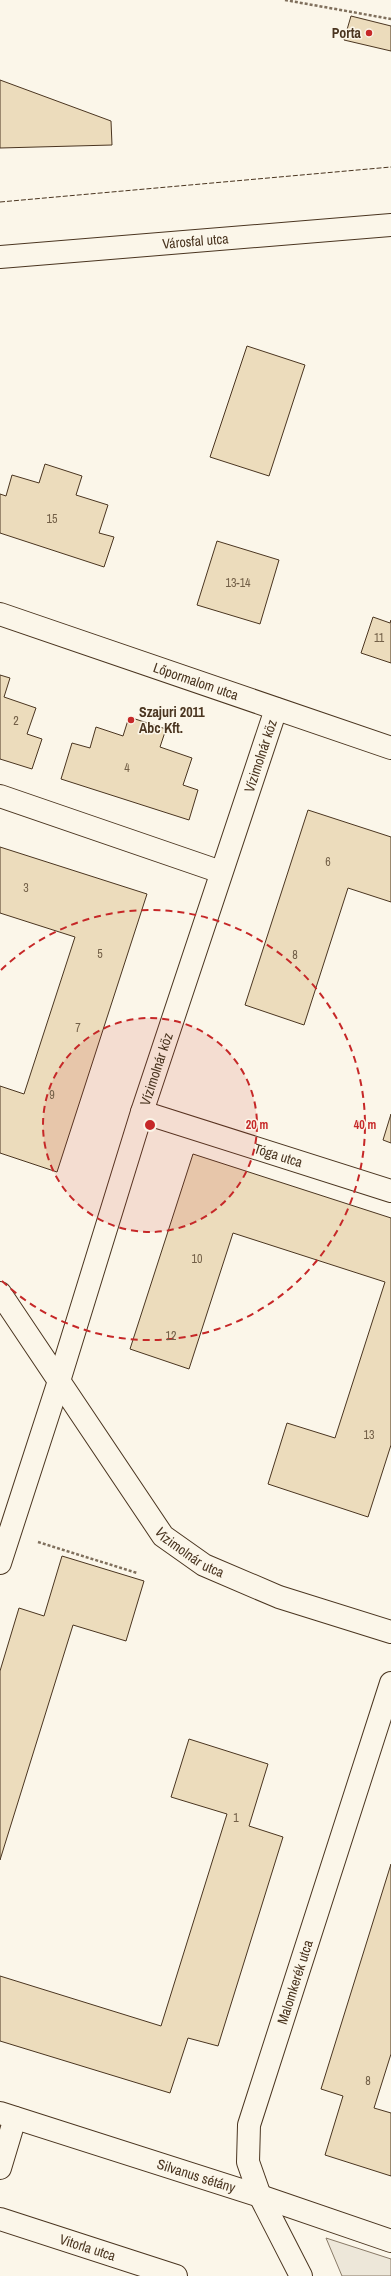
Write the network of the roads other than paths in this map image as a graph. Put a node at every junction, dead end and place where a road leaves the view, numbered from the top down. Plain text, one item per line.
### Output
1 (391, 225) edge
2 (0, 257) edge
3 (0, 614) edge
4 (276, 709) junction
5 (391, 748) edge
6 (0, 796) edge
7 (221, 872) junction
8 (142, 1112) junction
9 (391, 1191) edge
10 (0, 1293) edge
11 (59, 1381) junction
12 (0, 1563) edge
13 (391, 1632) edge
14 (391, 1683) edge
15 (8, 2116) edge
16 (0, 2168) edge
17 (260, 2196) junction
18 (0, 2219) edge
19 (391, 2241) edge
20 (176, 2276) edge
21 (301, 2276) edge

1 - 2 street, Városfal utca
3 - 4 street, Lőpormalom utca
4 - 5 street, Lőpormalom utca
4 - 7 street, Vízimolnár köz
6 - 7 street
7 - 8 street, Vízimolnár köz
8 - 9 street, Tóga utca
8 - 11 street, Vízimolnár köz
10 - 11 street, Vízimolnár utca
11 - 12 street
11 - 13 street, Vízimolnár utca
14 - 17 street, Malomkerék utca
15 - 16 street
15 - 17 street, Silvanus sétány
17 - 19 street, Silvanus sétány
17 - 21 street, Malomkerék utca
18 - 20 street, Vitorla utca

